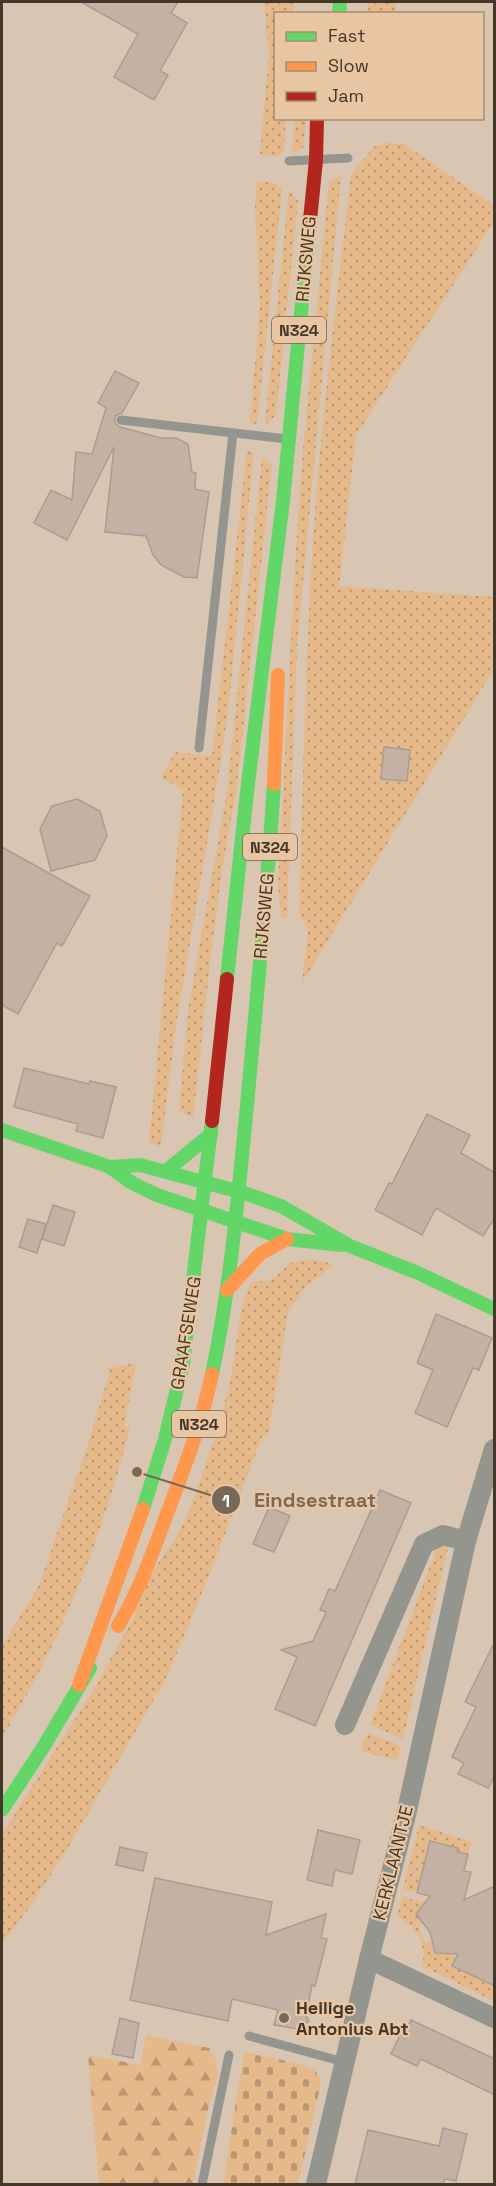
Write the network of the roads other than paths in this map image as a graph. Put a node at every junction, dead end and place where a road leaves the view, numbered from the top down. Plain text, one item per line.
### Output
1 (317, 120) edge
2 (322, 120) edge
3 (348, 158) dead end
4 (315, 159) junction
5 (289, 161) dead end
6 (121, 420) dead end
7 (233, 433) junction
8 (289, 439) junction
9 (283, 501) junction
10 (279, 640) dead end
11 (279, 663) dead end
12 (199, 748) dead end
13 (2, 1130) edge
14 (211, 1134) junction
15 (110, 1167) junction
16 (166, 1171) junction
17 (206, 1183) junction
18 (238, 1191) junction
19 (203, 1211) junction
20 (234, 1221) junction
21 (287, 1239) junction
22 (350, 1246) junction
23 (227, 1290) junction
24 (495, 1309) edge
25 (495, 1449) edge
26 (466, 1541) junction
27 (79, 1685) junction
28 (345, 1725) dead end
29 (2, 1810) edge
30 (369, 1959) junction
31 (495, 2018) edge
32 (249, 2036) dead end
33 (229, 2055) dead end
34 (345, 2062) junction
35 (202, 2184) edge
36 (316, 2184) edge

1 - 4 main road, RIJKSWEG / N324
2 - 4 main road, RIJKSWEG / N324
3 - 4 lane
4 - 5 lane
4 - 8 main road, RIJKSWEG / N324
6 - 7 lane
7 - 8 lane
7 - 12 lane
8 - 9 main road, RIJKSWEG / N324
9 - 10 main road, RIJKSWEG / N324
9 - 14 main road, RIJKSWEG / N324
11 - 18 main road, RIJKSWEG / N324
13 - 15 main road
14 - 16 main road
14 - 17 main road, RIJKSWEG / N324
15 - 16 main road
15 - 19 main road
16 - 17 main road
17 - 18 main road
17 - 19 main road, GRAAFSEWEG / N324
18 - 20 main road, RIJKSWEG / N324
18 - 22 main road
19 - 20 main road
19 - 27 main road, GRAAFSEWEG / N324
20 - 21 main road
20 - 23 main road, GRAAFSEWEG / N324
21 - 22 main road
21 - 23 main road
22 - 24 main road
23 - 27 main road, GRAAFSEWEG / N324
25 - 26 street, KERKLAANTJE
26 - 28 street
26 - 30 street, KERKLAANTJE
27 - 29 main road, GRAAFSEWEG / N324
30 - 31 street
30 - 34 street, KERKLAANTJE
32 - 34 lane
33 - 35 lane
34 - 36 street, KERKLAANTJE

